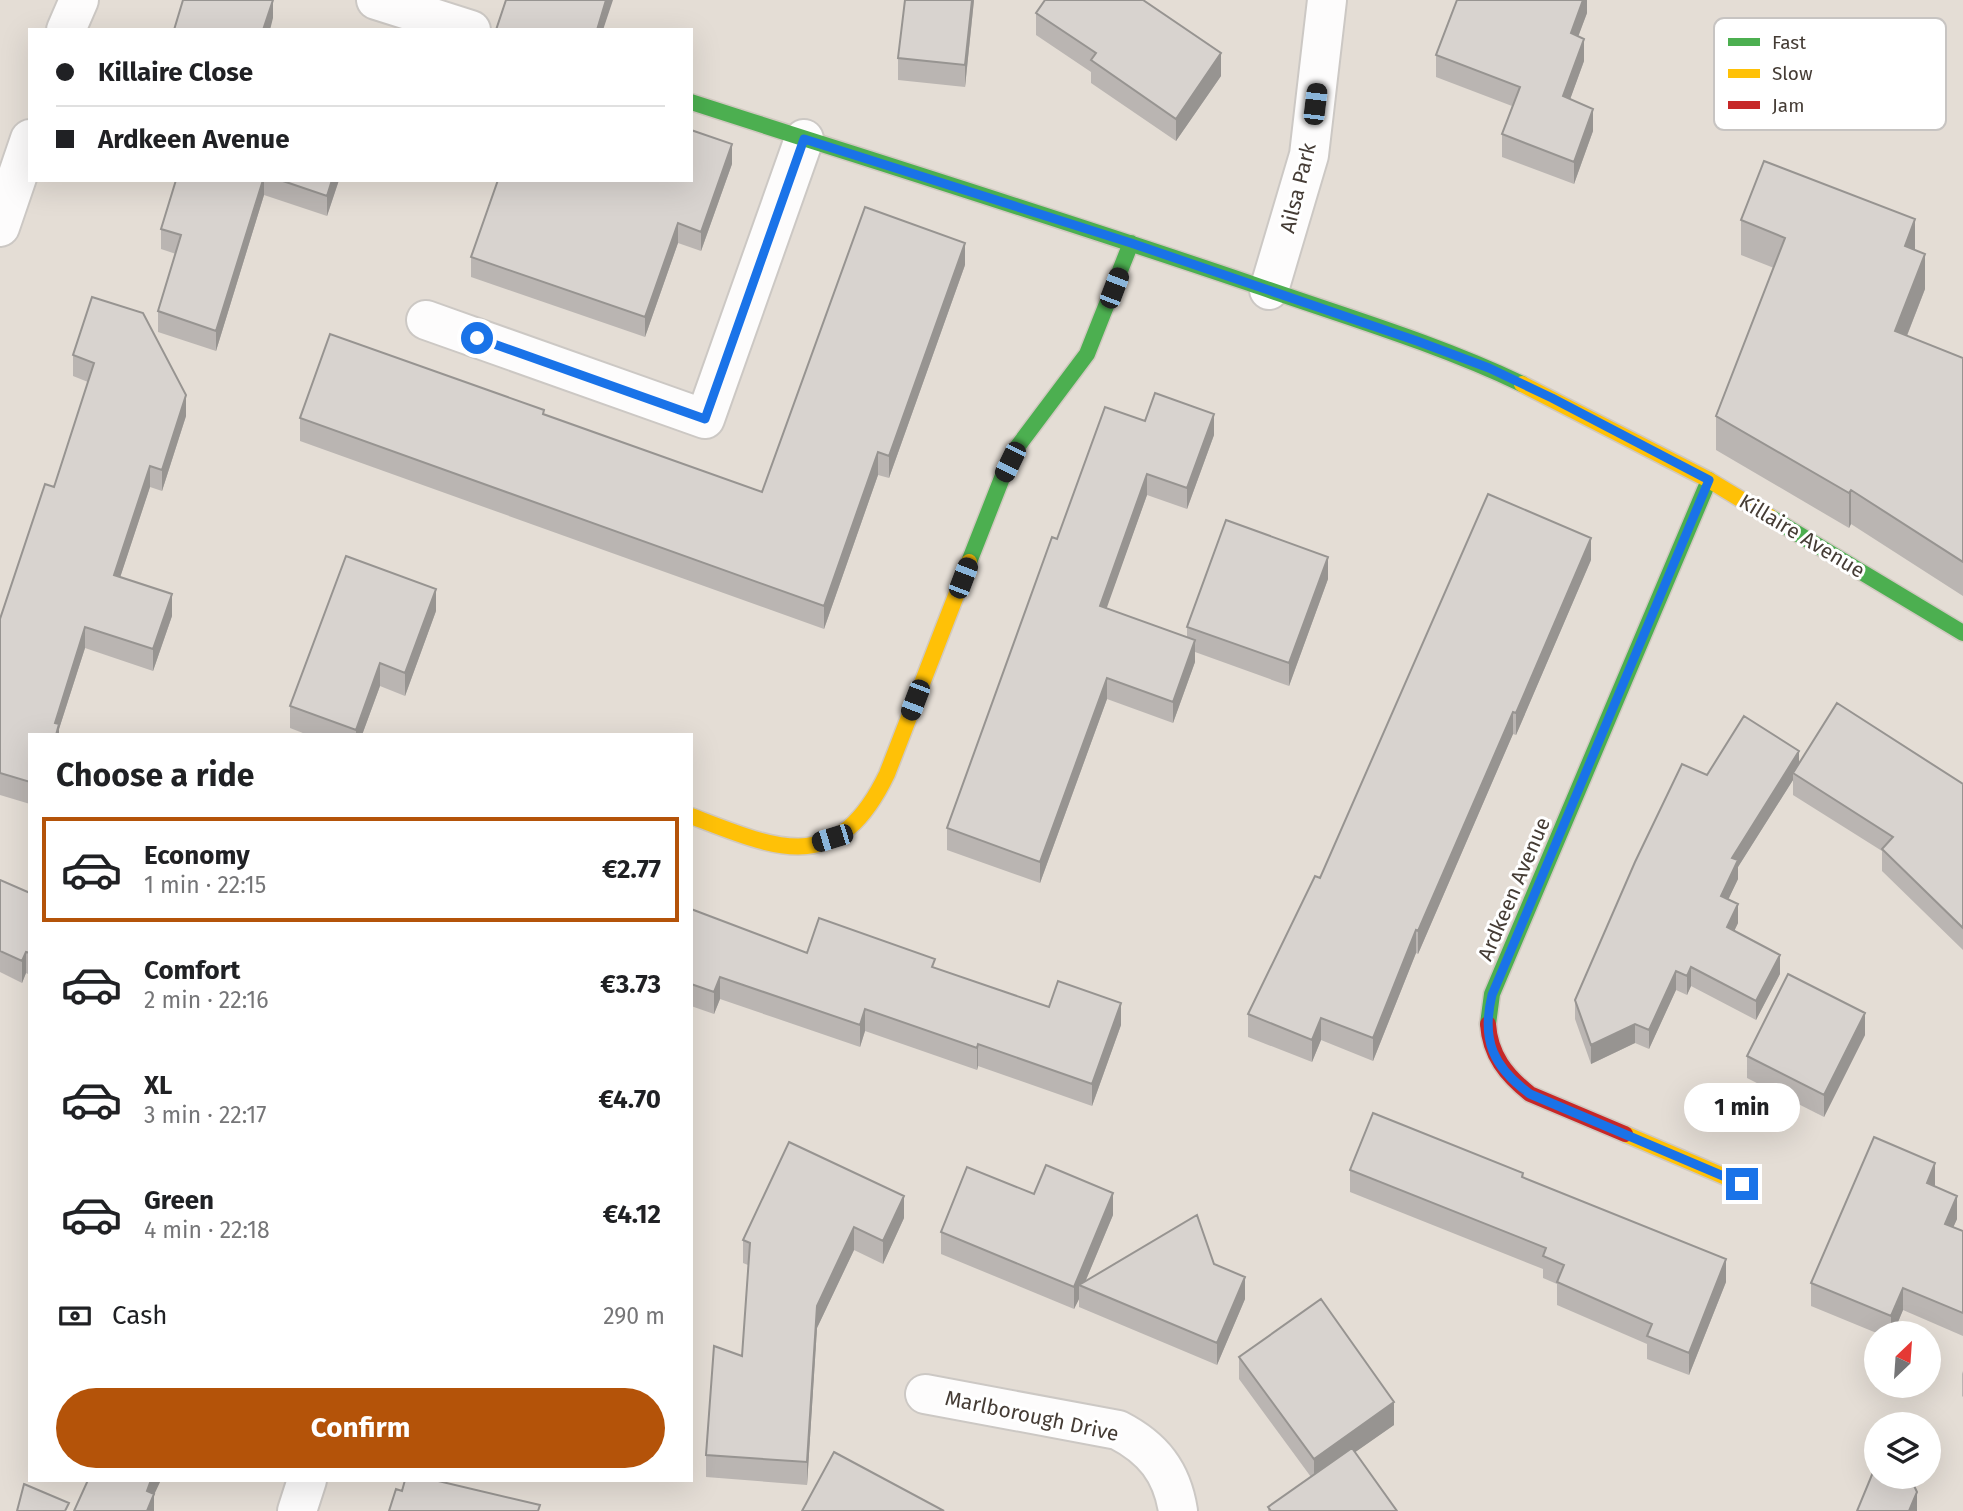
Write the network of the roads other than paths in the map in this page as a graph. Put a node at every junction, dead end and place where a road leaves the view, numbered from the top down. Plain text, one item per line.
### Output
1 (79, 0) edge
2 (376, 0) edge
3 (1327, 0) edge
4 (67, 28) edge
5 (465, 28) edge
6 (693, 103) edge
7 (804, 139) junction
8 (28, 145) edge
9 (0, 227) edge
10 (1131, 243) junction
11 (1269, 290) junction
12 (426, 320) dead end
13 (1709, 480) junction
14 (1963, 633) edge
15 (693, 817) edge
16 (1742, 1184) dead end
17 (925, 1395) dead end
18 (306, 1482) edge
19 (297, 1511) edge
20 (1178, 1511) edge

1 - 4 street
2 - 5 street
3 - 11 street, Ailsa Park
6 - 7 street, Killaire Avenue
7 - 10 street, Killaire Avenue
7 - 12 street
8 - 9 street
10 - 11 street, Killaire Avenue
10 - 15 street
11 - 13 street, Killaire Avenue
13 - 14 street, Killaire Avenue
13 - 16 street, Ardkeen Avenue
17 - 20 street, Marlborough Drive
18 - 19 street

